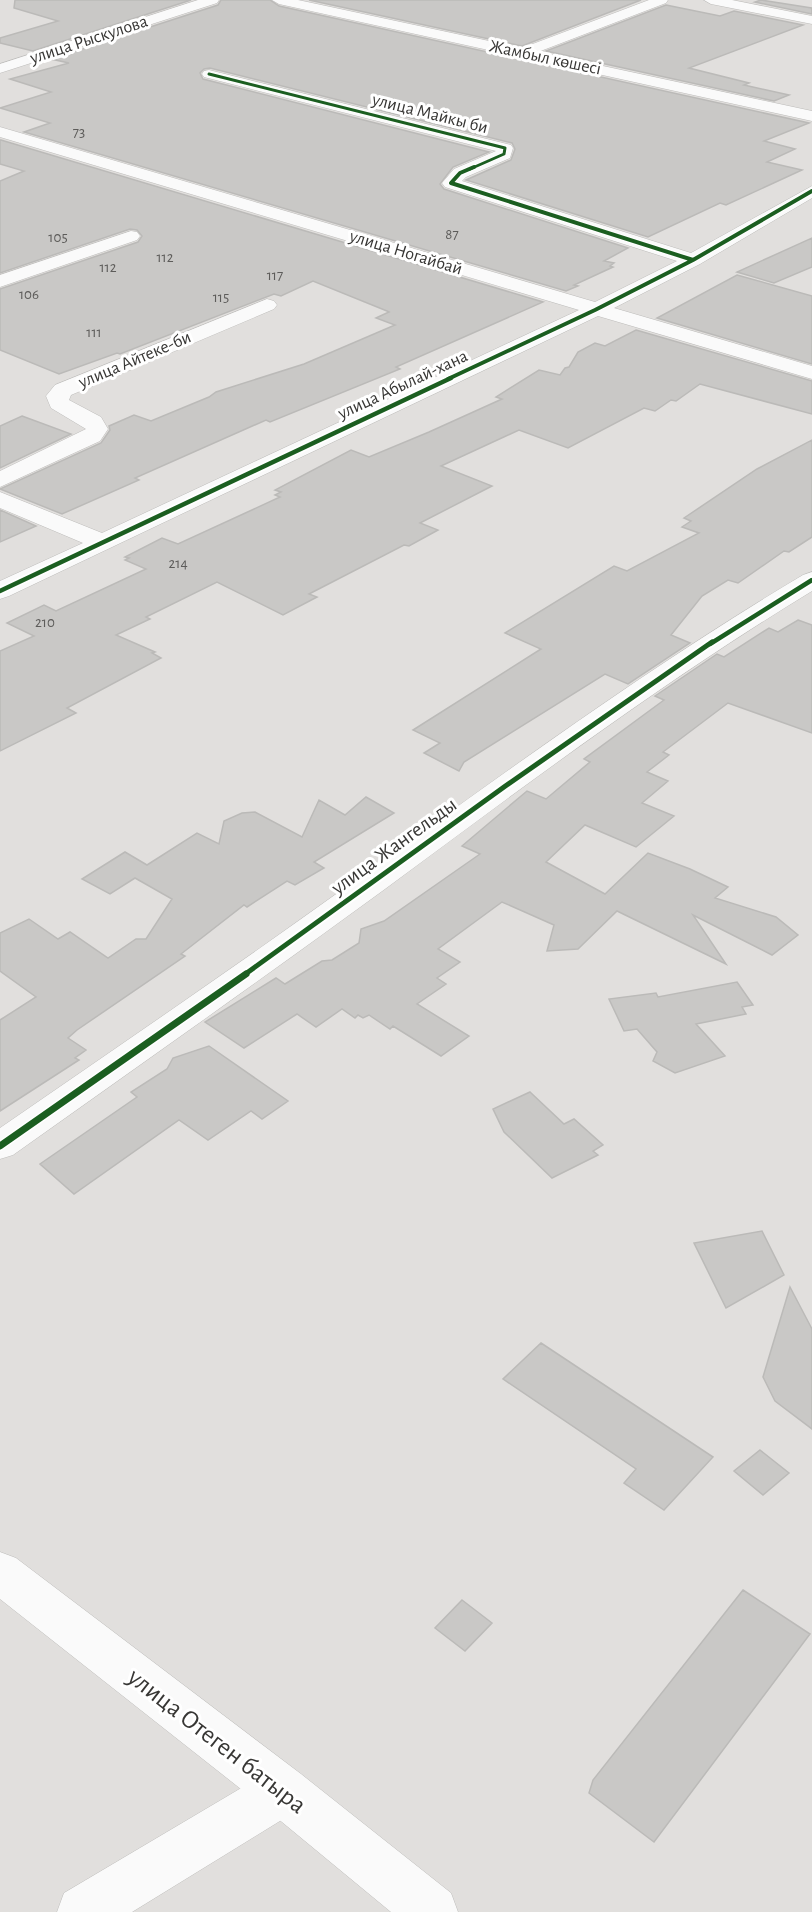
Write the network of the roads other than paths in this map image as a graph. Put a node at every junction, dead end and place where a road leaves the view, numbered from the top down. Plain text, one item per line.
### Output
1 (212, 0) edge
2 (279, 0) edge
3 (661, 0) edge
4 (711, 0) edge
5 (807, 24) edge
6 (523, 53) junction
7 (0, 69) edge
8 (209, 74) dead end
9 (812, 116) edge
10 (0, 132) edge
11 (812, 191) edge
12 (525, 225) dead end
13 (131, 236) dead end
14 (685, 265) junction
15 (0, 281) edge
16 (267, 305) dead end
17 (595, 310) junction
18 (812, 373) edge
19 (0, 480) edge
20 (0, 499) edge
21 (102, 542) junction
22 (812, 580) edge
23 (0, 591) edge
24 (0, 1146) edge
25 (0, 1572) edge
26 (283, 1791) junction
27 (83, 1912) edge
28 (432, 1912) edge

1 - 7 street, улица Рыскулова
2 - 6 street, Жамбыл көшесі
3 - 6 street
4 - 5 street
6 - 9 street, Жамбыл көшесі
8 - 14 street, улица Майкы би
10 - 17 street, улица Ногайбай
11 - 14 street, улица Абылай-хана
12 - 14 street
13 - 15 street
14 - 17 street, улица Абылай-хана
16 - 19 street, улица Айтеке-би
17 - 18 street, улица Ногайбай
17 - 21 street, улица Абылай-хана
20 - 21 street
21 - 23 street, улица Абылай-хана
22 - 24 street, улица Жангельды
25 - 26 street, улица Отеген батыра
26 - 27 street
26 - 28 street, улица Отеген батыра

